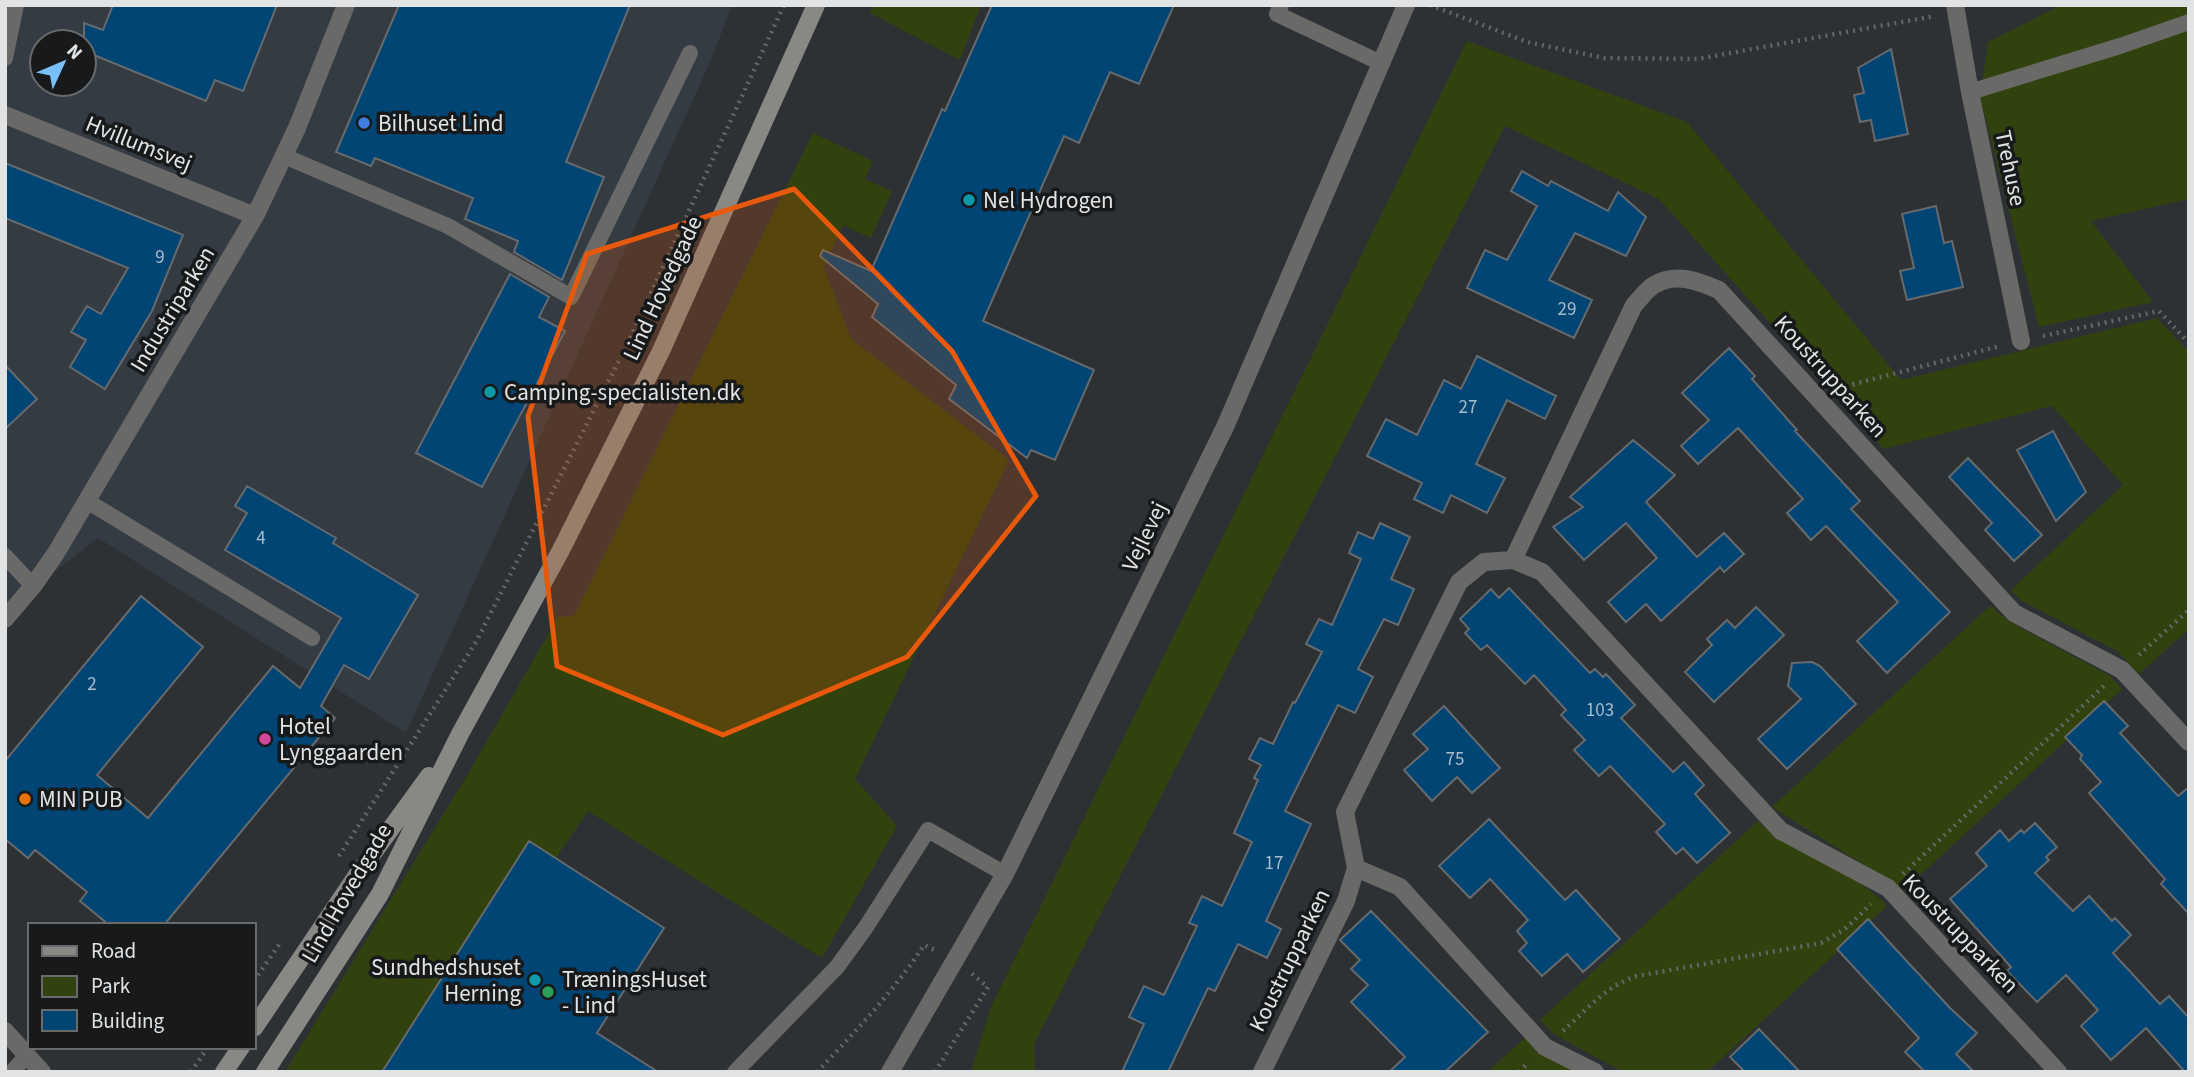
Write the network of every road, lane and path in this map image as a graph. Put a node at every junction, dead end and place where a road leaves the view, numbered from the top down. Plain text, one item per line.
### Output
1 (16, 5) edge
2 (346, 5) edge
3 (783, 5) edge
4 (816, 5) edge
5 (1281, 5) edge
6 (1406, 5) edge
7 (1430, 5) edge
8 (1955, 9) edge
9 (2189, 22) edge
10 (690, 53) dead end
11 (5, 58) edge
12 (1381, 63) junction
13 (1970, 92) junction
14 (5, 115) edge
15 (284, 156) junction
16 (255, 216) junction
17 (2021, 341) dead end
18 (87, 501) junction
19 (5, 556) edge
20 (1513, 560) junction
21 (33, 586) junction
22 (5, 619) edge
23 (312, 638) dead end
24 (460, 734) junction
25 (2189, 742) edge
26 (337, 860) dead end
27 (1356, 868) junction
28 (1005, 874) junction
29 (284, 937) dead end
30 (956, 961) junction
31 (256, 978) edge
32 (256, 1025) edge
33 (5, 1031) edge
34 (207, 1049) edge
35 (240, 1049) edge
36 (27, 1055) junction
37 (818, 1071) edge
38 (12, 1072) edge
39 (42, 1072) edge
40 (191, 1072) edge
41 (225, 1072) edge
42 (265, 1072) edge
43 (735, 1072) edge
44 (890, 1072) edge
45 (935, 1072) edge
46 (1262, 1072) edge
47 (1595, 1072) edge
48 (2058, 1072) edge

1 - 11 lane
2 - 15 street, Industriparken
3 - 26 path
4 - 24 main road, Lind Hovedgade
5 - 12 lane
6 - 12 street, Vejlevej
7 - 8 path
8 - 13 street, Trehuse
9 - 13 lane
10 - 15 lane
12 - 28 street, Vejlevej
13 - 17 street, Trehuse
14 - 16 street, Hvillumsvej
15 - 16 street, Industriparken
16 - 18 street, Industriparken
18 - 21 street, Industriparken
18 - 23 lane
19 - 21 lane
20 - 25 street, Koustrupparken
20 - 27 street, Koustrupparken
20 - 48 street, Koustrupparken
21 - 22 street, Industriparken
24 - 32 main road, Lind Hovedgade
24 - 42 main road, Lind Hovedgade
27 - 46 street, Koustrupparken
27 - 47 street
28 - 30 street, Vejlevej
28 - 43 lane
29 - 31 path
30 - 37 path
30 - 44 street, Vejlevej
30 - 45 path
33 - 36 street
34 - 40 path
35 - 41 main road
36 - 38 lane
36 - 39 street

